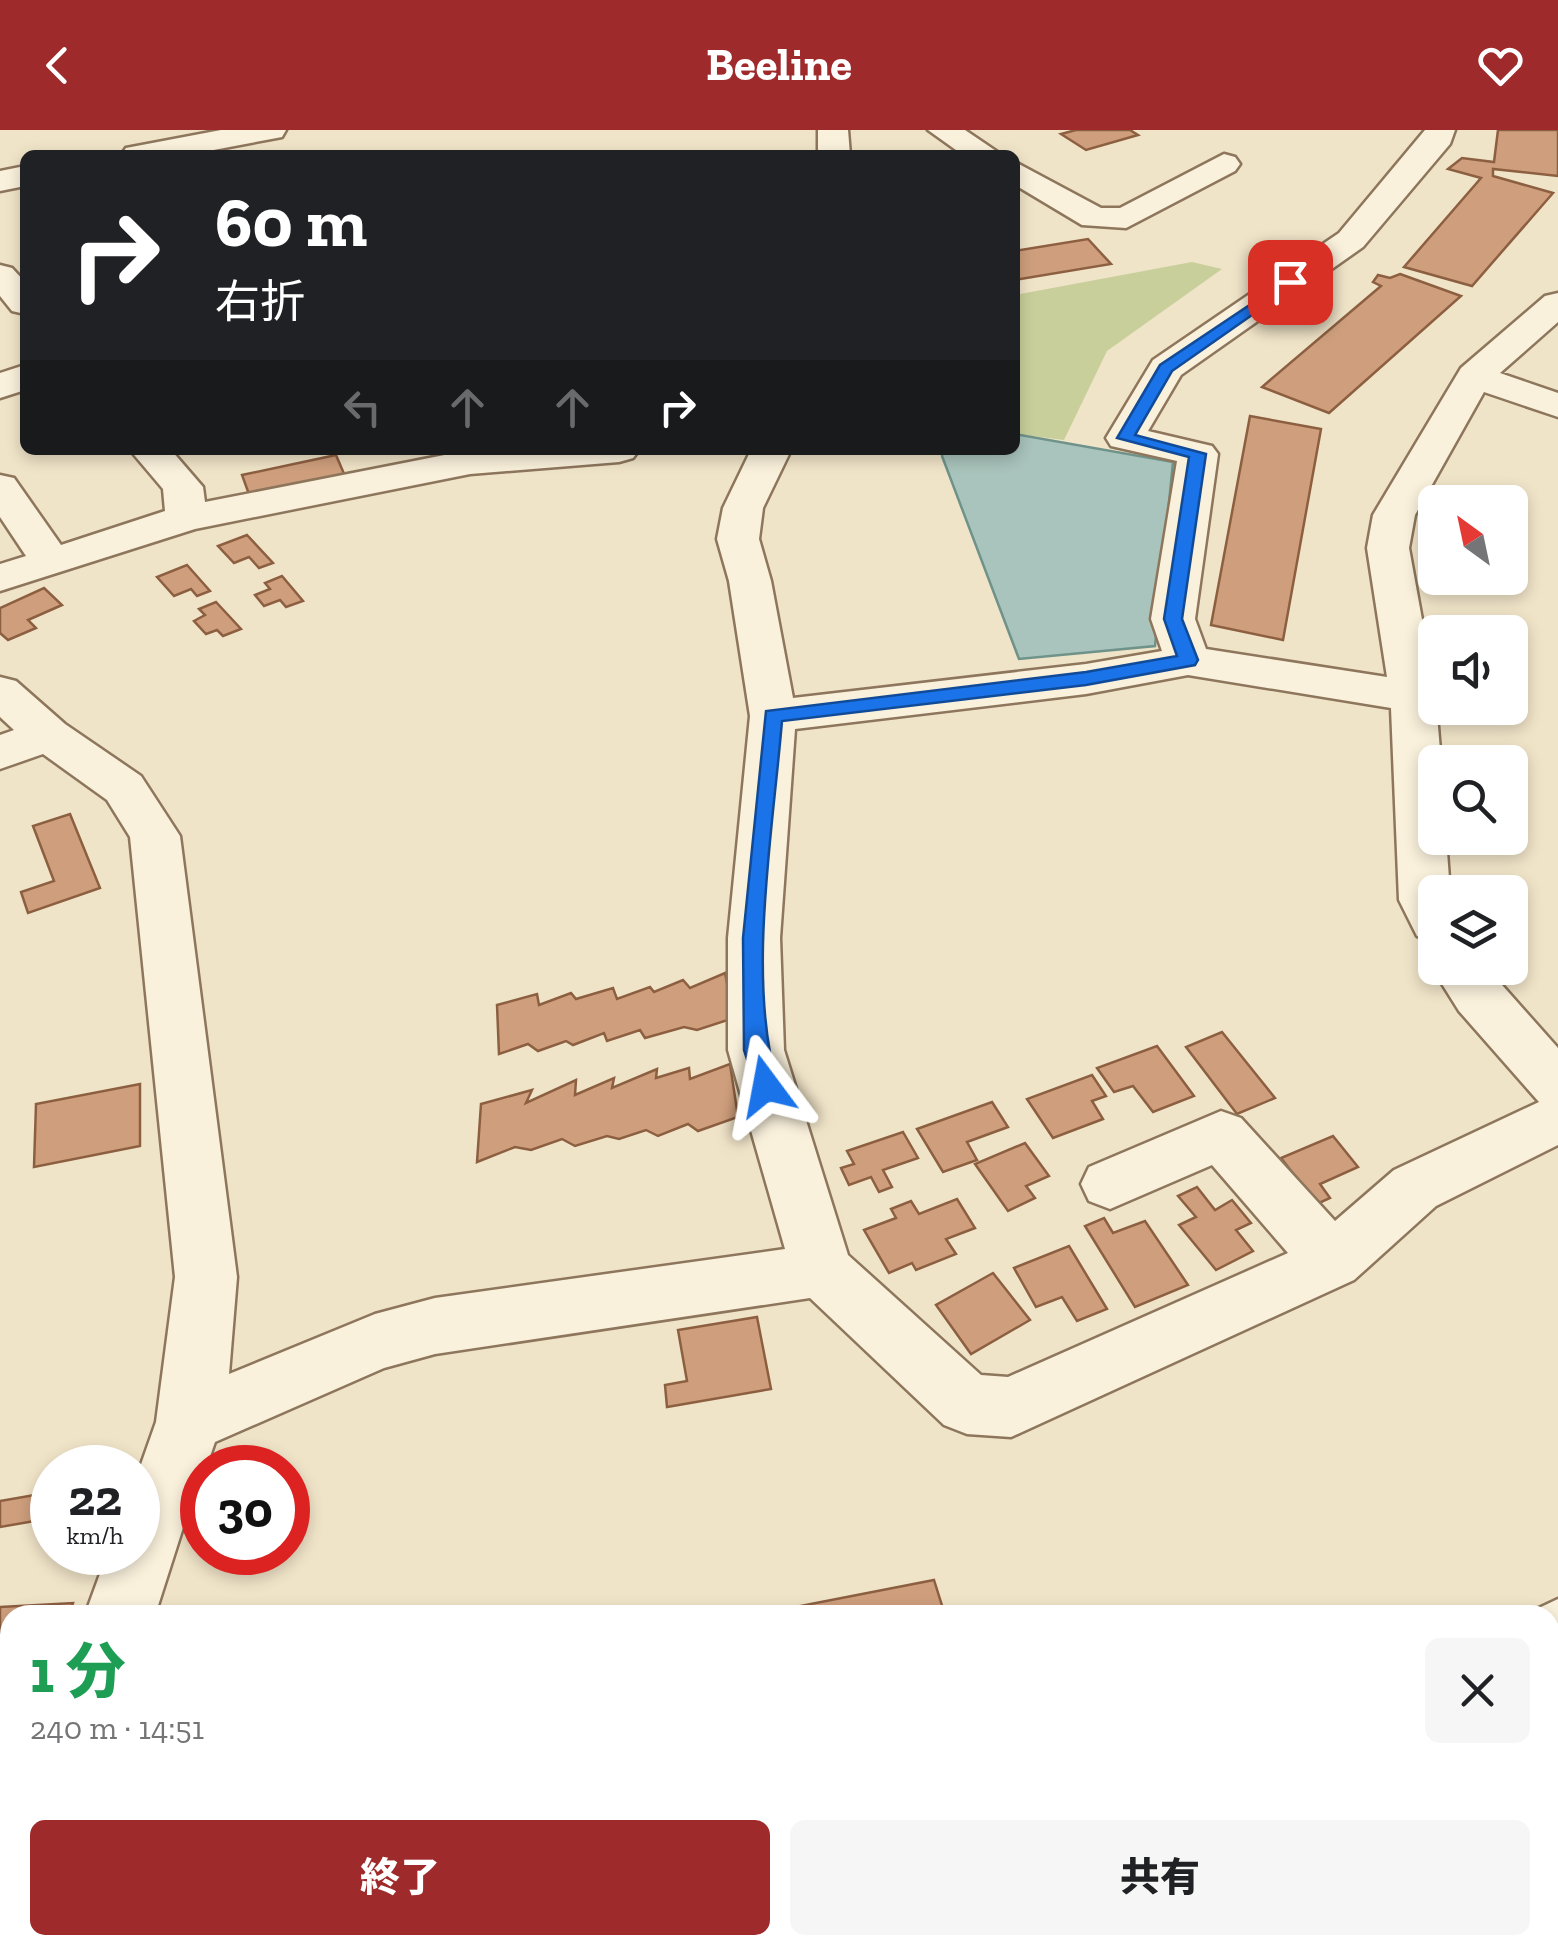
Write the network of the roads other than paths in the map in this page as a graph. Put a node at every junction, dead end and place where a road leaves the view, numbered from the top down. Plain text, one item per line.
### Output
1 (270, 130) edge
2 (943, 130) edge
3 (1440, 130) edge
4 (164, 150) edge
5 (977, 150) edge
6 (1224, 164) dead end
7 (1020, 175) edge
8 (0, 276) edge
9 (20, 298) edge
10 (1558, 304) edge
11 (1474, 376) junction
12 (1558, 406) edge
13 (154, 455) edge
14 (557, 455) edge
15 (769, 455) edge
16 (0, 487) edge
17 (186, 518) junction
18 (51, 561) junction
19 (0, 578) edge
20 (1188, 660) junction
21 (0, 692) edge
22 (1414, 696) junction
23 (772, 716) junction
24 (24, 744) edge
25 (1424, 875) edge
26 (1471, 985) edge
27 (1556, 1088) edge
28 (1110, 1184) dead end
29 (1332, 1260) junction
30 (822, 1270) junction
31 (188, 1422) junction
32 (124, 1605) edge

1 - 4 street
2 - 5 street
3 - 20 street
6 - 7 street
8 - 9 street
10 - 11 street
11 - 12 street
11 - 22 street
13 - 17 street
14 - 17 street
15 - 23 street
16 - 18 street
17 - 18 street
18 - 19 street
20 - 22 street
20 - 23 street
21 - 24 street
22 - 25 street
23 - 30 street
24 - 31 street
26 - 27 street
27 - 29 street
28 - 29 street
29 - 30 street
30 - 31 street
31 - 32 street

